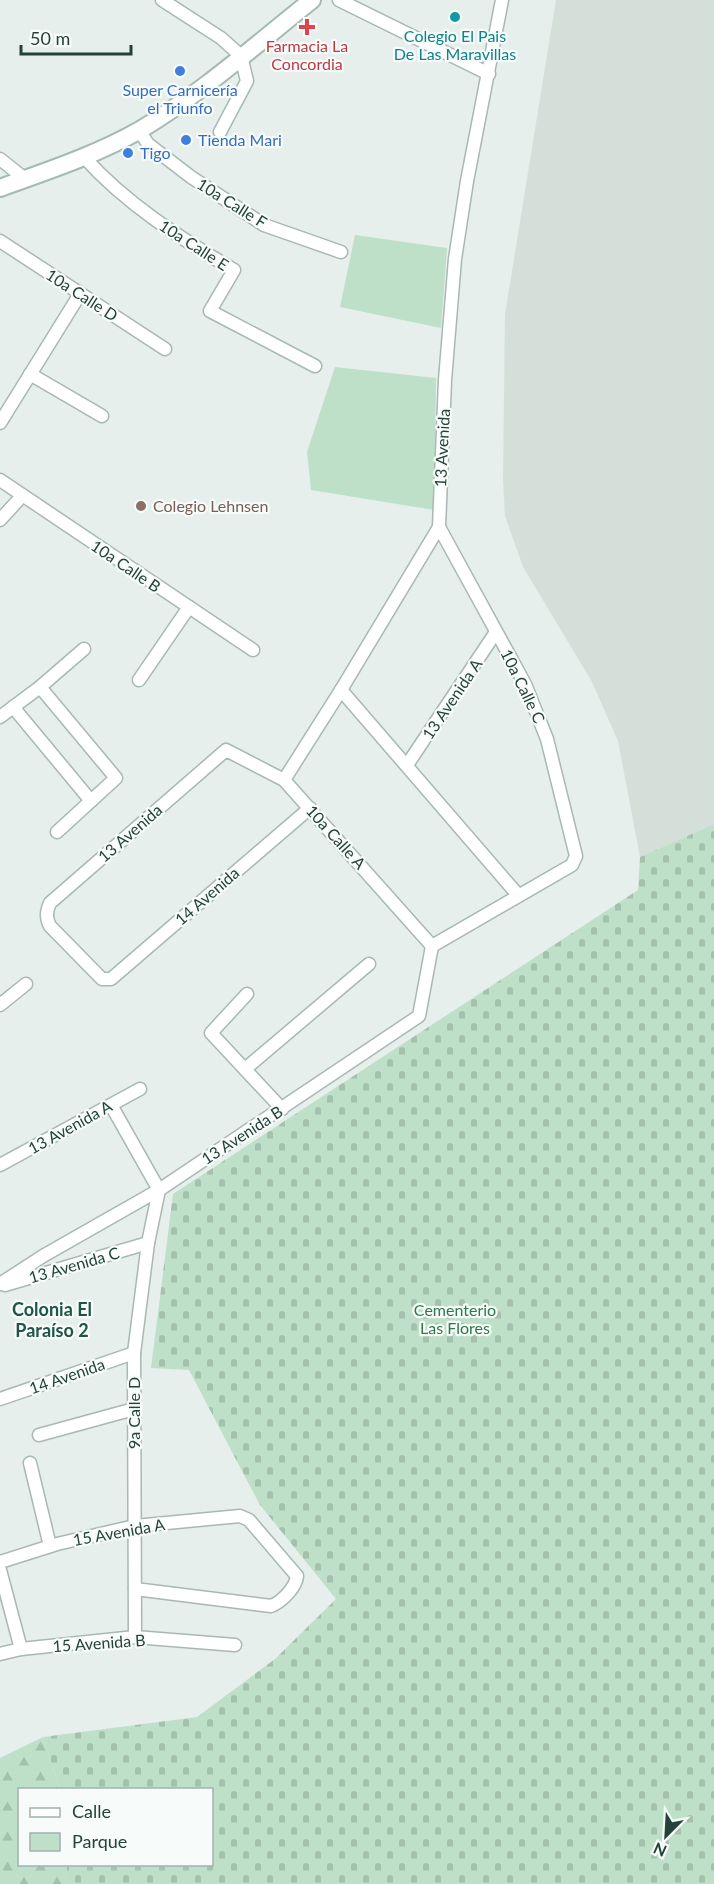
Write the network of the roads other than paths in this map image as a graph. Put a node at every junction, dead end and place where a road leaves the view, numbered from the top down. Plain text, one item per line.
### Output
1 (162, 0) edge
2 (312, 0) edge
3 (339, 0) edge
4 (502, 0) edge
5 (241, 56) junction
6 (489, 74) junction
7 (139, 130) junction
8 (220, 132) dead end
9 (84, 157) junction
10 (0, 159) edge
11 (25, 179) junction
12 (0, 188) edge
13 (0, 241) edge
14 (341, 252) dead end
15 (80, 294) junction
16 (165, 349) dead end
17 (315, 366) dead end
18 (30, 374) junction
19 (102, 416) dead end
20 (0, 423) edge
21 (0, 480) edge
22 (22, 496) junction
23 (0, 520) edge
24 (439, 527) junction
25 (189, 607) junction
26 (496, 632) junction
27 (84, 649) dead end
28 (253, 650) dead end
29 (139, 680) dead end
30 (40, 687) junction
31 (341, 690) junction
32 (12, 707) junction
33 (0, 717) edge
34 (224, 751) joint
35 (407, 765) junction
36 (284, 780) junction
37 (91, 801) junction
38 (310, 808) junction
39 (57, 832) dead end
40 (518, 895) junction
41 (432, 946) junction
42 (369, 964) dead end
43 (102, 979) joint
44 (26, 984) dead end
45 (247, 994) dead end
46 (0, 1005) edge
47 (244, 1069) junction
48 (141, 1089) dead end
49 (111, 1105) junction
50 (282, 1109) junction
51 (0, 1166) edge
52 (159, 1190) junction
53 (148, 1243) junction
54 (0, 1286) edge
55 (134, 1353) junction
56 (0, 1399) edge
57 (134, 1409) junction
58 (39, 1435) dead end
59 (30, 1463) dead end
60 (135, 1526) junction
61 (50, 1546) junction
62 (0, 1562) edge
63 (0, 1570) edge
64 (135, 1589) junction
65 (135, 1637) junction
66 (235, 1645) dead end
67 (21, 1649) junction
68 (0, 1654) edge

1 - 5 street
2 - 5 main road
3 - 6 street
4 - 6 street, 13 Avenida
5 - 7 main road
5 - 8 street
6 - 24 street, 13 Avenida
7 - 9 main road
7 - 14 street, 10a Calle F
9 - 11 main road
9 - 17 street, 10a Calle E
10 - 11 street
11 - 12 main road
13 - 15 street, 10a Calle D
15 - 16 street, 10a Calle D
15 - 18 street
18 - 19 street
18 - 20 street
21 - 22 street, 10a Calle B
22 - 23 street
22 - 25 street, 10a Calle B
24 - 26 street, 10a Calle C
24 - 31 street, 13 Avenida
25 - 28 street, 10a Calle B
25 - 29 street
26 - 35 street, 13 Avenida A
26 - 40 street, 10a Calle C
27 - 30 street
30 - 32 street
30 - 37 street
31 - 35 street
31 - 36 street, 13 Avenida
32 - 33 street
32 - 37 street
34 - 36 street, 10a Calle A
34 - 43 street, 13 Avenida
35 - 40 street
36 - 38 street, 10a Calle A
37 - 39 street
38 - 41 street, 10a Calle A
38 - 43 street, 14 Avenida
40 - 41 street
41 - 50 street, 13 Avenida B
42 - 47 street
44 - 46 street
45 - 47 street
47 - 50 street
48 - 49 street, 13 Avenida A
49 - 51 street, 13 Avenida A
49 - 52 street
50 - 52 street, 13 Avenida B
52 - 53 street, 9a Calle D
52 - 54 street, 13 Avenida B
53 - 54 street, 13 Avenida C
53 - 55 street, 9a Calle D
55 - 56 street, 14 Avenida
55 - 57 street, 9a Calle D
57 - 58 street
57 - 60 street, 9a Calle D
59 - 61 street
60 - 61 street, 15 Avenida A
60 - 64 street, 9a Calle D
60 - 64 street, 15 Avenida A
61 - 62 street, 15 Avenida A
63 - 67 street
64 - 65 street, 9a Calle D
65 - 66 street, 15 Avenida B
65 - 67 street, 15 Avenida B
67 - 68 street, 15 Avenida B

